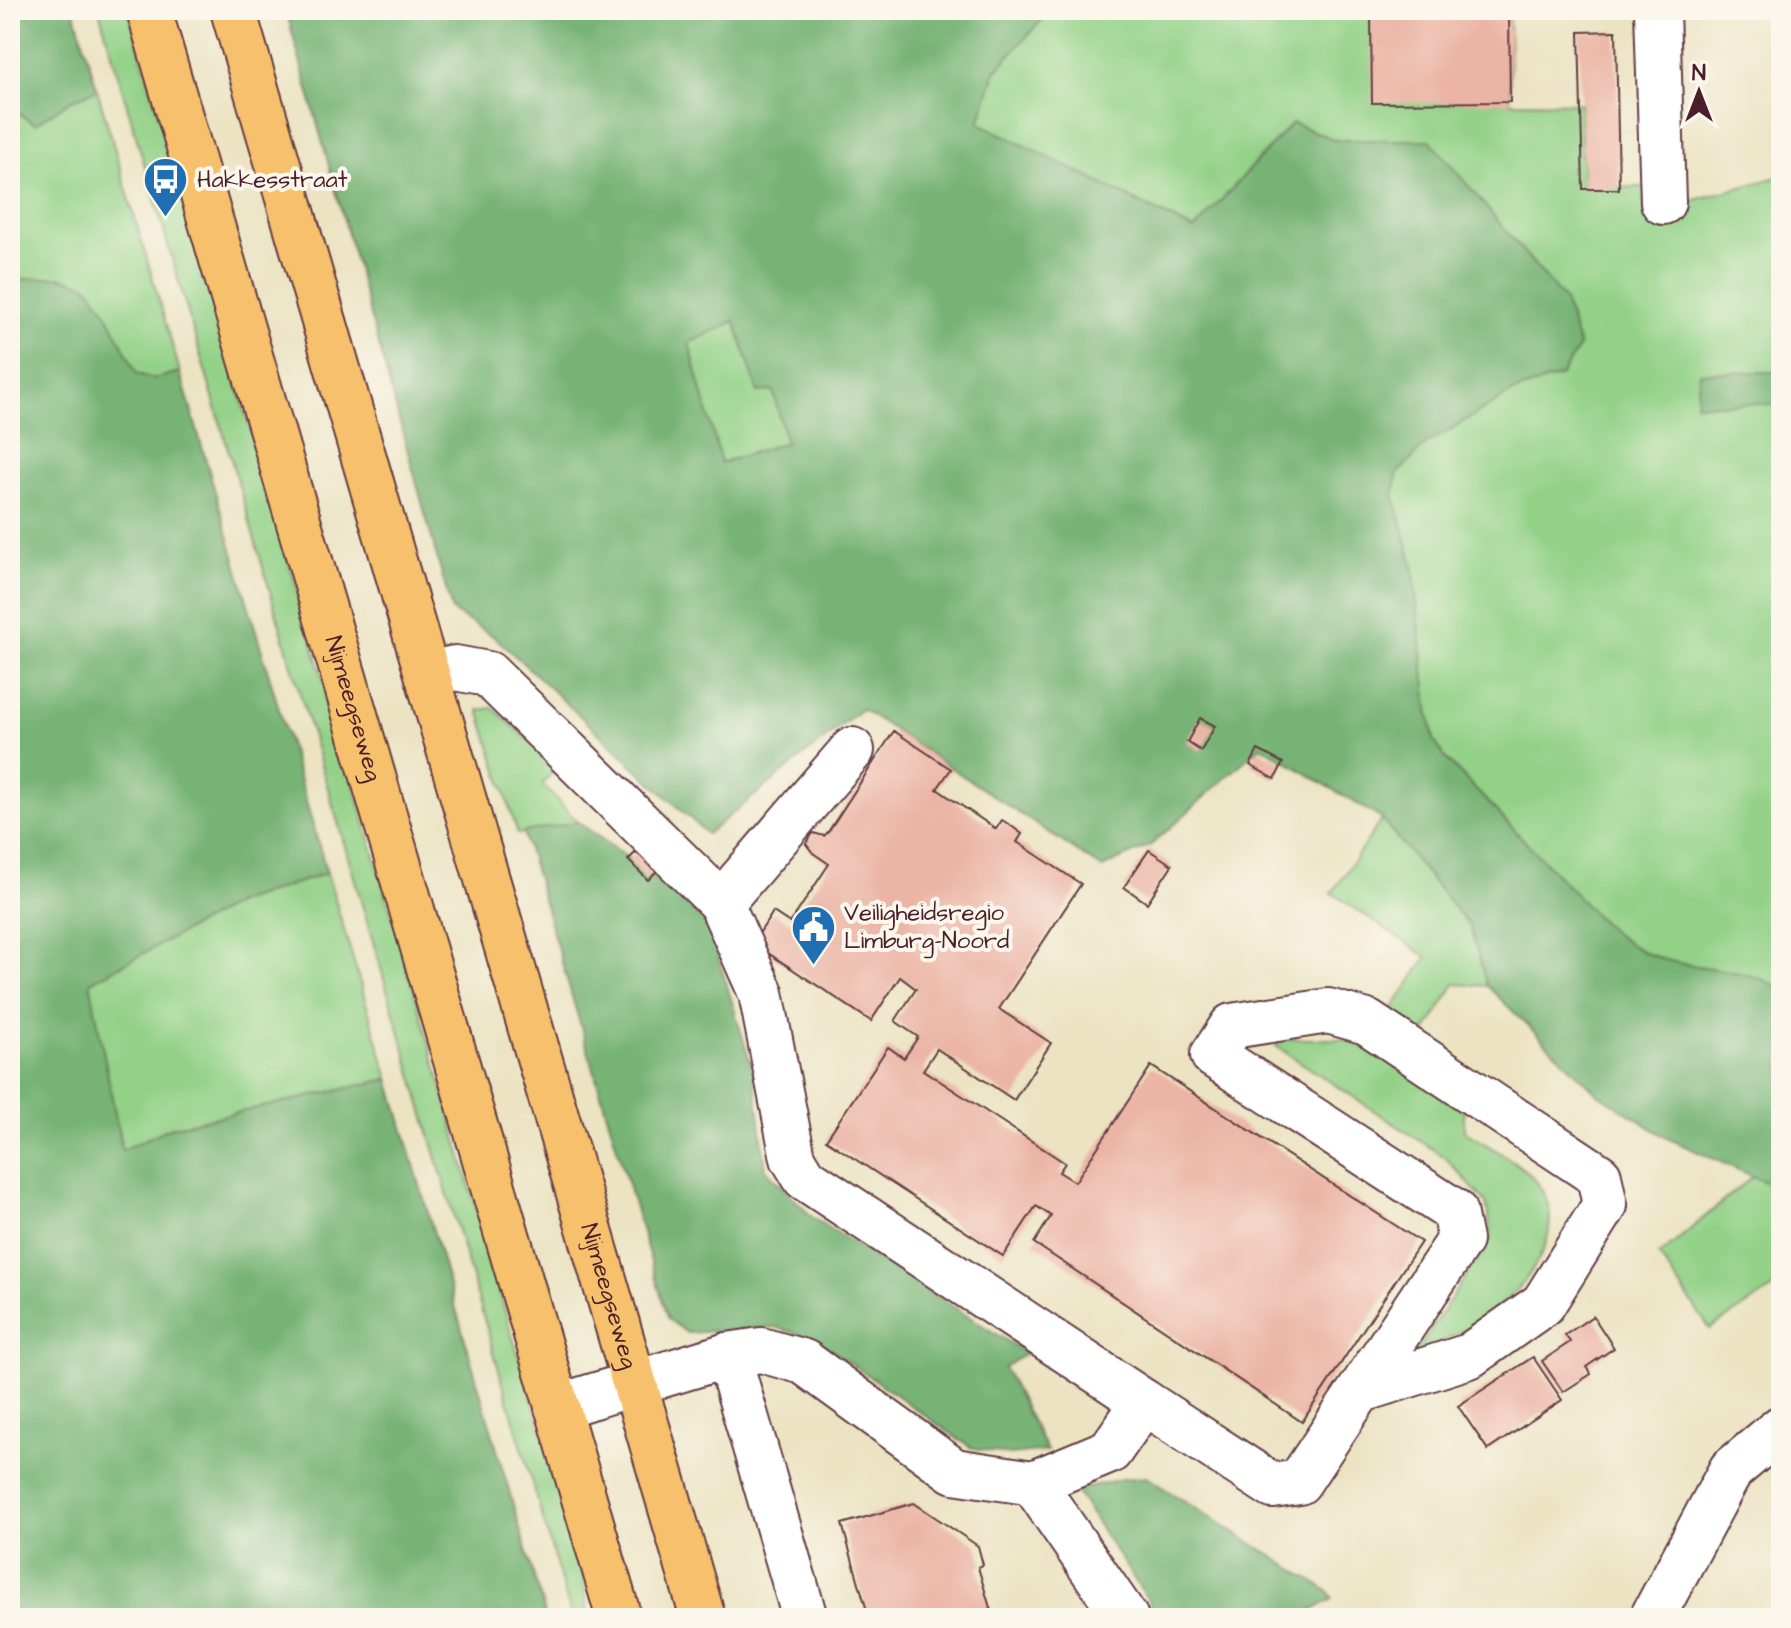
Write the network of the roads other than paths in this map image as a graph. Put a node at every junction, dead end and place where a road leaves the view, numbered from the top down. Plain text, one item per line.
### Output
1 (149, 10) edge
2 (233, 10) edge
3 (1657, 10) edge
4 (1663, 202) dead end
5 (428, 674) junction
6 (852, 750) dead end
7 (721, 903) junction
8 (728, 1355) junction
9 (634, 1384) junction
10 (1362, 1390) junction
11 (1144, 1402) junction
12 (557, 1407) junction
13 (1781, 1428) edge
14 (1033, 1483) junction
15 (619, 1618) edge
16 (703, 1618) edge
17 (805, 1618) edge
18 (1126, 1618) edge
19 (1652, 1618) edge

1 - 12 main road, Nijmeegseweg
2 - 5 main road, Nijmeegseweg
3 - 4 street
5 - 7 street
5 - 9 main road, Nijmeegseweg
6 - 7 street
7 - 11 street
8 - 9 street
8 - 14 street
8 - 17 street
9 - 12 street, Nijmeegseweg
9 - 16 main road, Nijmeegseweg
10 - 10 street
10 - 11 street
11 - 14 street
12 - 15 main road, Nijmeegseweg
13 - 19 street
14 - 18 street

